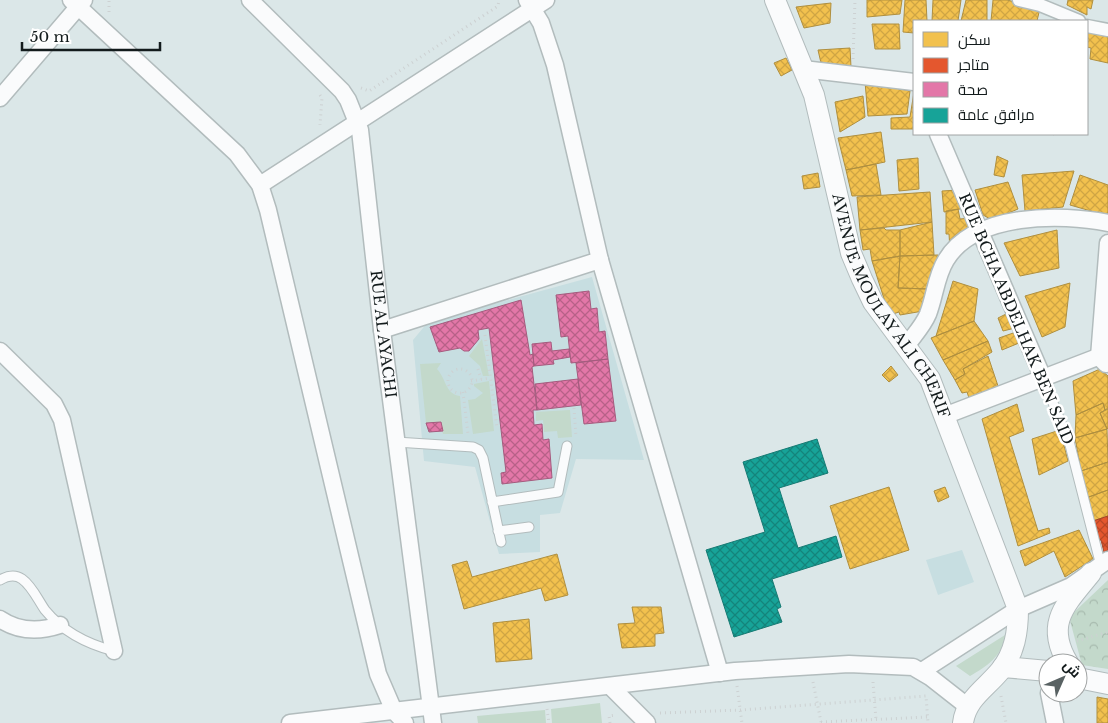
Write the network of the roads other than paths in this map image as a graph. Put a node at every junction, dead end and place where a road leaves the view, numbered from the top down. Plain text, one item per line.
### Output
1 (250, 0) edge
2 (775, 0) edge
3 (1019, 0) edge
4 (78, 2) edge
5 (536, 3) edge
6 (1076, 20) edge
7 (1088, 26) edge
8 (1108, 30) edge
9 (803, 69) junction
10 (913, 82) edge
11 (0, 98) edge
12 (357, 120) junction
13 (938, 135) edge
14 (260, 185) junction
15 (1108, 223) edge
16 (981, 230) junction
17 (1108, 243) edge
18 (600, 260) junction
19 (382, 330) junction
20 (907, 346) junction
21 (0, 351) edge
22 (1105, 359) edge
23 (1043, 378) junction
24 (944, 416) junction
25 (396, 442) junction
26 (568, 443) road end
27 (492, 502) junction
28 (529, 526) dead end
29 (498, 531) junction
30 (500, 542) dead end
31 (1100, 566) edge
32 (0, 580) edge
33 (1018, 609) junction
34 (0, 619) edge
35 (60, 625) junction
36 (114, 650) joint
37 (1064, 653) edge
38 (1003, 667) junction
39 (922, 671) junction
40 (728, 672) junction
41 (1038, 674) edge
42 (1088, 680) edge
43 (1108, 684) edge
44 (610, 686) junction
45 (1051, 703) edge
46 (431, 715) edge
47 (965, 715) edge
48 (399, 717) edge
49 (643, 718) edge
50 (290, 723) edge
51 (1054, 723) edge

1 - 12 street, RUE AL AYACHI
2 - 9 street, AVENUE MOULAY ALI CHERIF
3 - 6 street
4 - 11 street
4 - 14 street
5 - 12 street
5 - 18 street
7 - 8 street
9 - 10 street
9 - 20 street, AVENUE MOULAY ALI CHERIF
12 - 14 street
12 - 19 street, RUE AL AYACHI
13 - 16 street, RUE BCHA ABDELHAK BEN SAID
14 - 48 street
15 - 16 street
16 - 20 street
16 - 23 street, RUE BCHA ABDELHAK BEN SAID
17 - 22 street
18 - 19 street
18 - 40 street
19 - 25 street, RUE AL AYACHI
20 - 24 street, AVENUE MOULAY ALI CHERIF
21 - 36 street
22 - 23 street
23 - 24 street
23 - 31 lane, RUE BCHA ABDELHAK BEN SAID
24 - 33 street, AVENUE MOULAY ALI CHERIF
25 - 27 lane
25 - 46 street, RUE AL AYACHI
26 - 27 lane
27 - 29 lane
28 - 29 lane
29 - 30 lane
31 - 33 street
31 - 37 street
32 - 35 lane
33 - 38 street
33 - 39 street
34 - 35 street
35 - 36 lane
38 - 41 street
38 - 47 street
39 - 40 street
39 - 47 street
40 - 44 street
42 - 43 street
44 - 46 street
44 - 49 street
45 - 51 street
46 - 48 street
48 - 50 street

